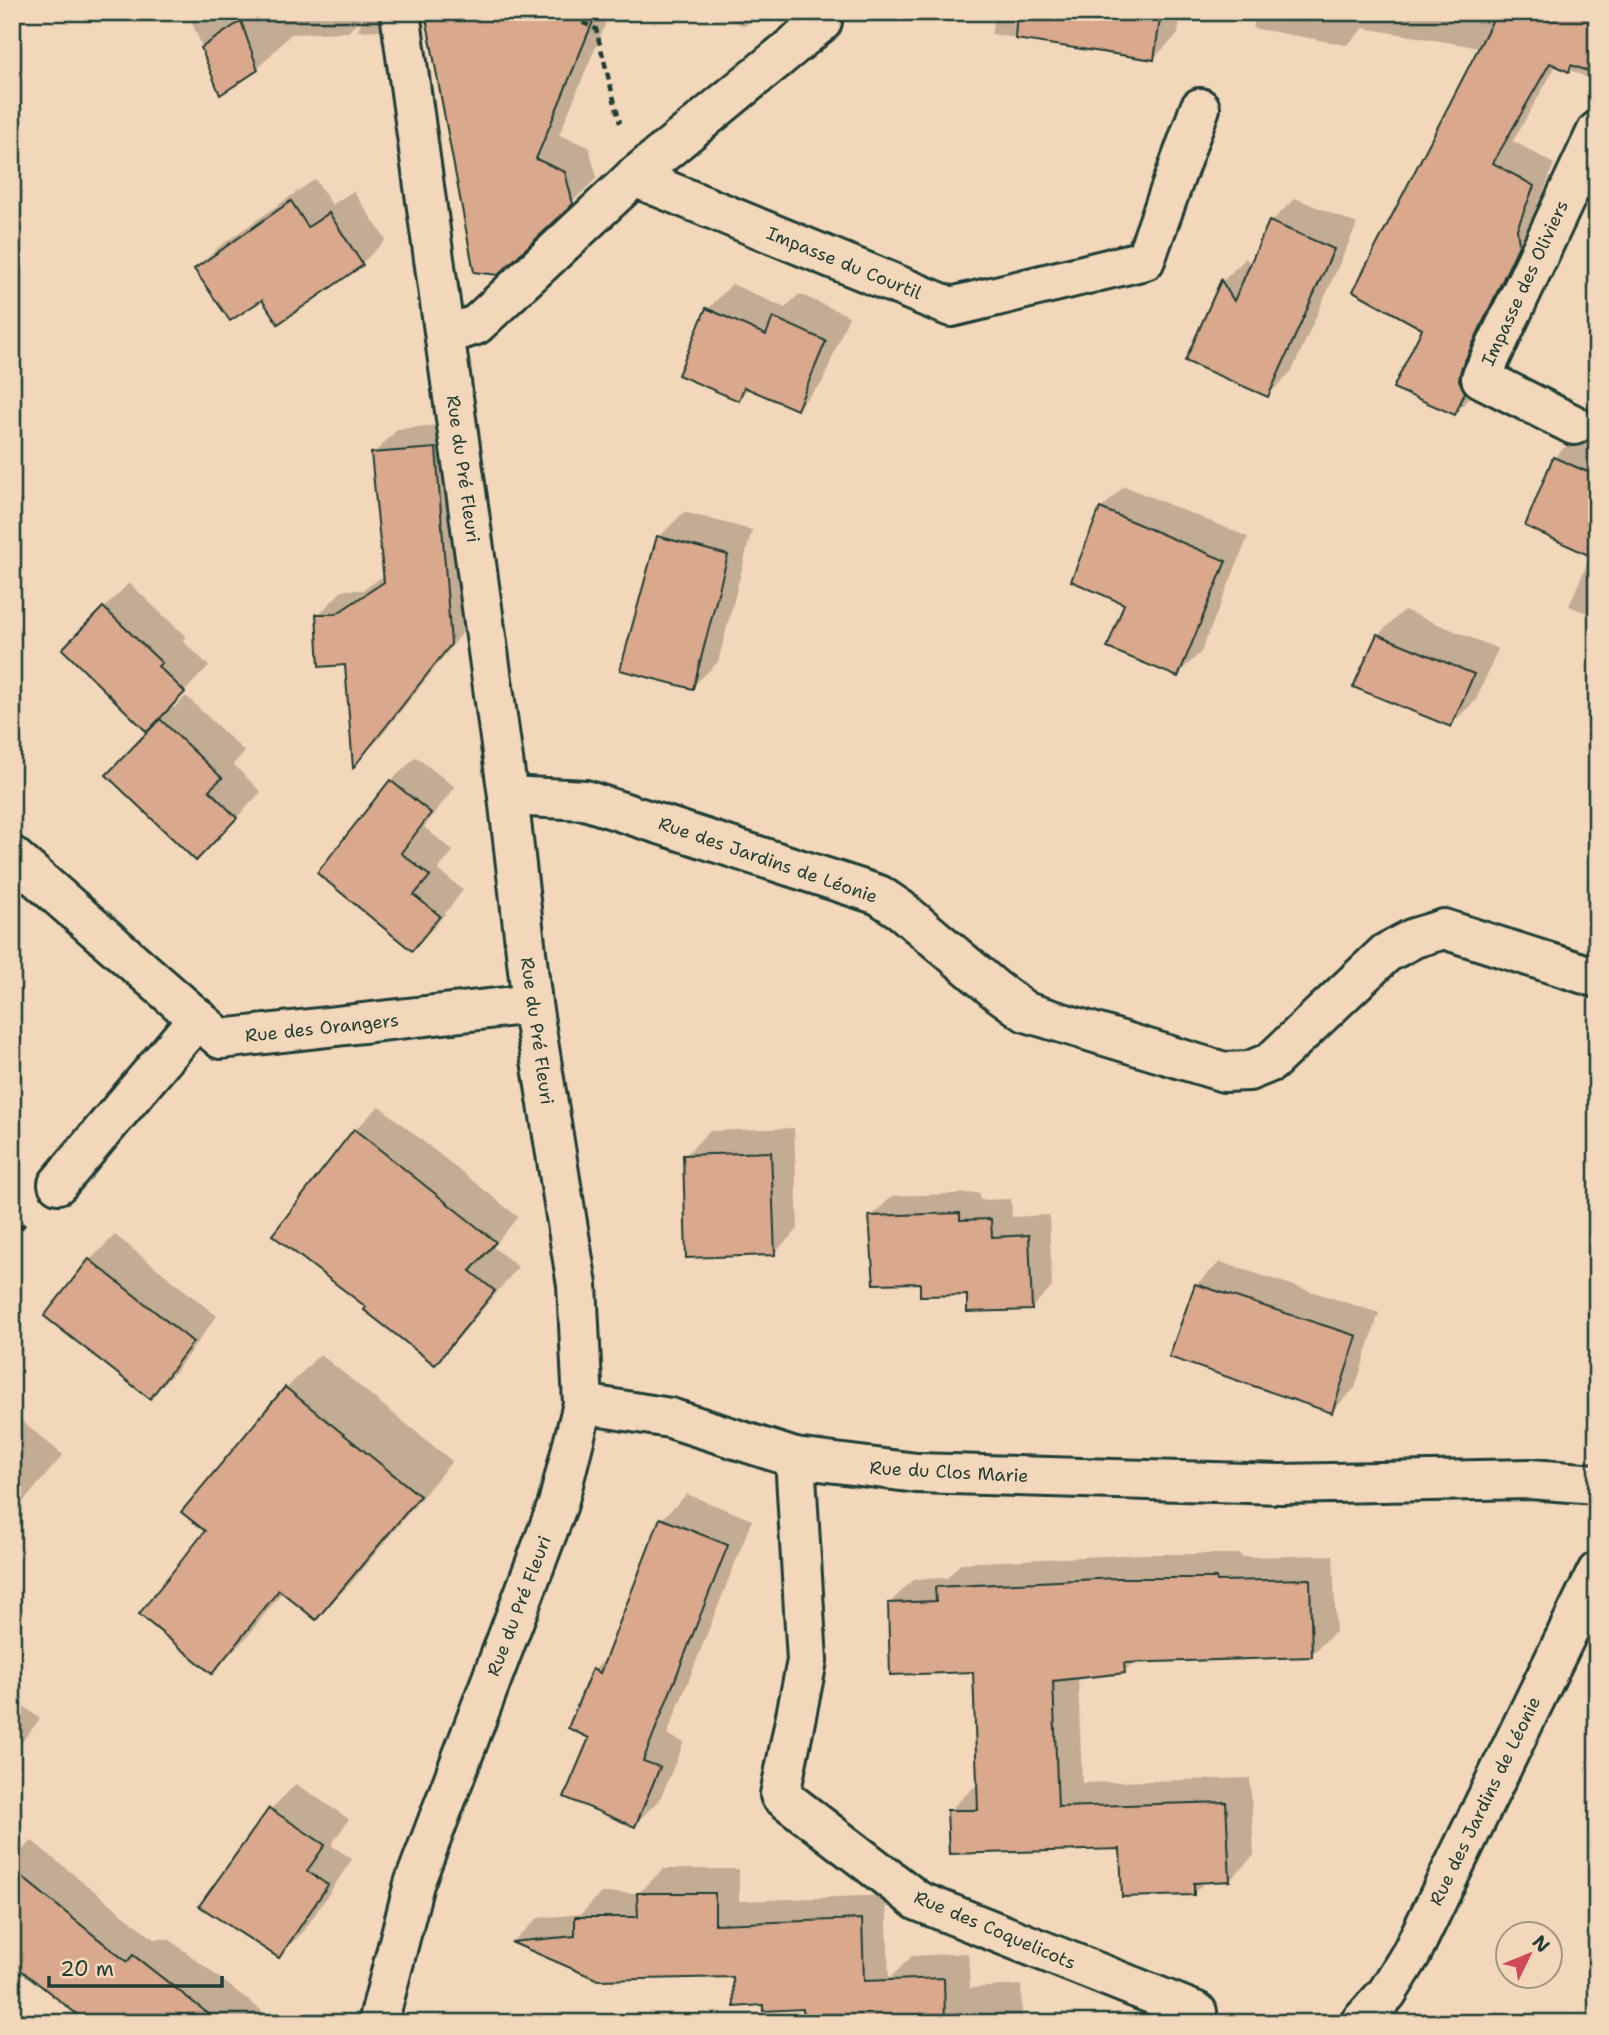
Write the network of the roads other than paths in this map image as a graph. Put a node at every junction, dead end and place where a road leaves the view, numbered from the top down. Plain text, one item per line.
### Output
1 (400, 12) edge
2 (822, 22) dead end
3 (1200, 108) dead end
4 (1597, 131) edge
5 (634, 177) junction
6 (444, 335) junction
7 (1574, 425) dead end
8 (508, 796) junction
9 (12, 856) edge
10 (1597, 978) edge
11 (532, 1004) junction
12 (198, 1018) junction
13 (58, 1184) dead end
14 (583, 1404) junction
15 (795, 1458) junction
16 (1597, 1484) edge
17 (1597, 1572) edge
18 (1196, 2012) dead end
19 (378, 2023) edge
20 (1360, 2023) edge

1 - 6 street, Rue du Pré Fleuri
2 - 5 street
3 - 5 street, Impasse du Courtil
4 - 7 street, Impasse des Oliviers
5 - 6 street
6 - 8 street, Rue du Pré Fleuri
8 - 10 street, Rue des Jardins de Léonie
8 - 11 street, Rue du Pré Fleuri
9 - 12 street, Rue des Orangers
11 - 12 street, Rue des Orangers
11 - 14 street, Rue du Pré Fleuri
12 - 13 street
14 - 15 street, Rue du Clos Marie
14 - 19 street, Rue du Pré Fleuri
15 - 16 street, Rue du Clos Marie
15 - 18 street, Rue des Coquelicots
17 - 20 street, Rue des Jardins de Léonie

